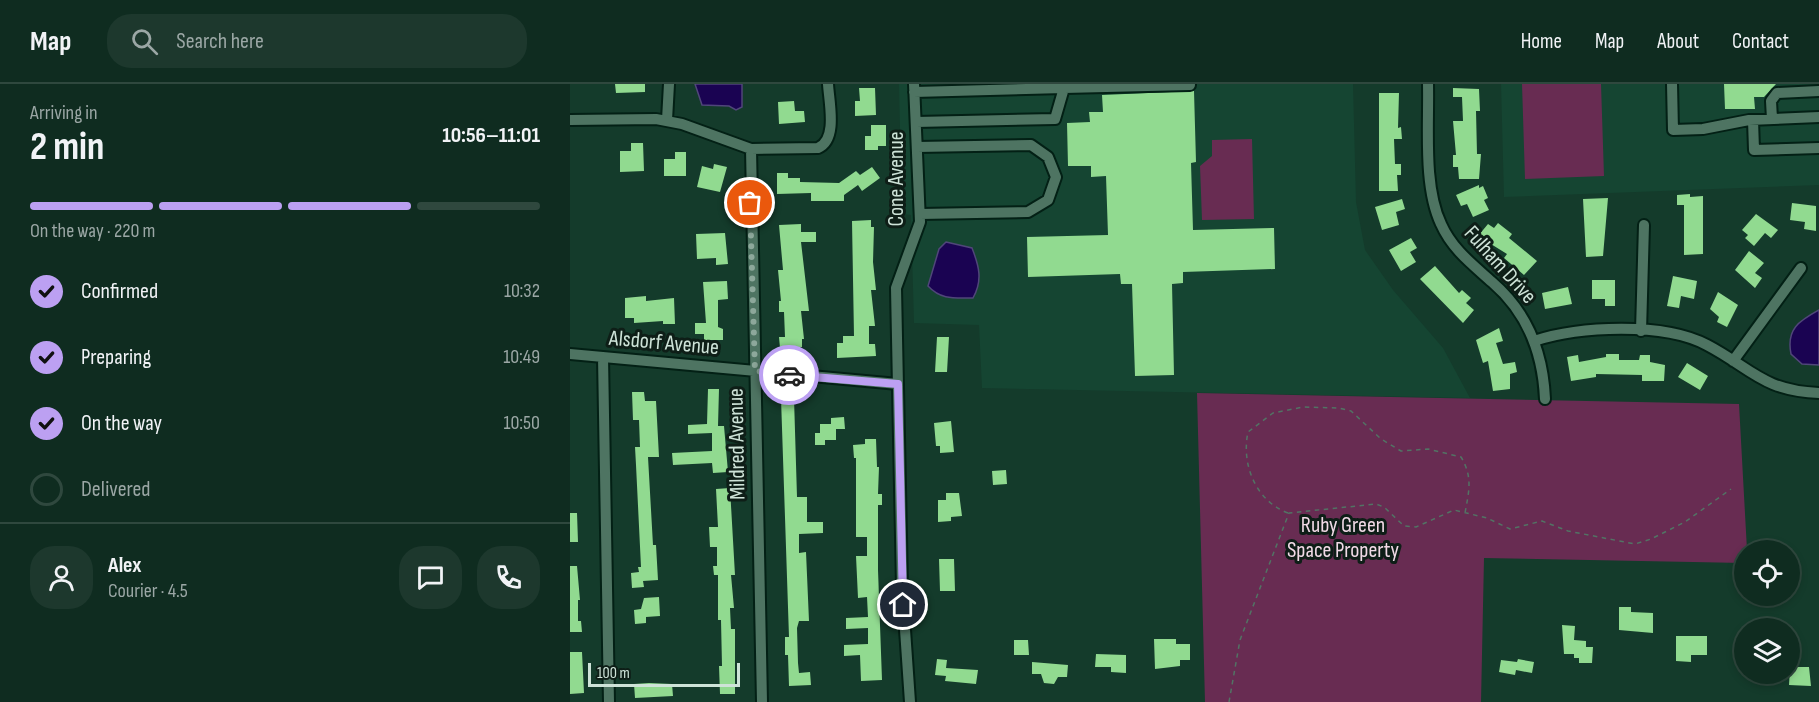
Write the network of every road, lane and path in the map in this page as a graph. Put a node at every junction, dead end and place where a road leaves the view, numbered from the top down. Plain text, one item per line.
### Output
1 (669, 84) edge
2 (828, 84) edge
3 (1428, 84) edge
4 (1672, 84) edge
5 (1190, 85) edge
6 (914, 88) edge
7 (1064, 88) junction
8 (1819, 90) edge
9 (1819, 117) edge
10 (1772, 119) junction
11 (570, 120) edge
12 (667, 120) junction
13 (1753, 120) junction
14 (916, 122) junction
15 (917, 147) junction
16 (1819, 148) edge
17 (751, 149) junction
18 (920, 214) junction
19 (1644, 225) dead end
20 (1801, 268) dead end
21 (1641, 331) junction
22 (1534, 341) junction
23 (570, 354) edge
24 (603, 357) junction
25 (1733, 361) junction
26 (755, 371) junction
27 (898, 384) junction
28 (1819, 393) edge
29 (1545, 399) dead end
30 (1731, 489) dead end
31 (1289, 513) junction
32 (1465, 513) junction
33 (609, 702) edge
34 (762, 702) edge
35 (910, 702) edge
36 (1229, 702) edge

1 - 12 street
2 - 17 street
3 - 22 street, Fulham Drive
4 - 13 street
5 - 7 street
6 - 7 street
6 - 14 street, Cone Avenue
7 - 14 street
8 - 10 street
9 - 10 street
10 - 13 street
11 - 12 street
12 - 17 street
13 - 16 street
14 - 15 street, Cone Avenue
15 - 18 street, Cone Avenue
15 - 18 street
17 - 26 street, Mildred Avenue
18 - 27 street, Cone Avenue
19 - 21 street
20 - 25 street
21 - 22 street
21 - 25 street
22 - 29 street, Fulham Drive
23 - 24 street, Alsdorf Avenue
24 - 26 street, Alsdorf Avenue
24 - 33 street
25 - 28 street
26 - 27 street, Alsdorf Avenue
26 - 34 street, Mildred Avenue
27 - 35 street, Cone Avenue
30 - 32 path
31 - 32 path
31 - 32 path
31 - 36 path

